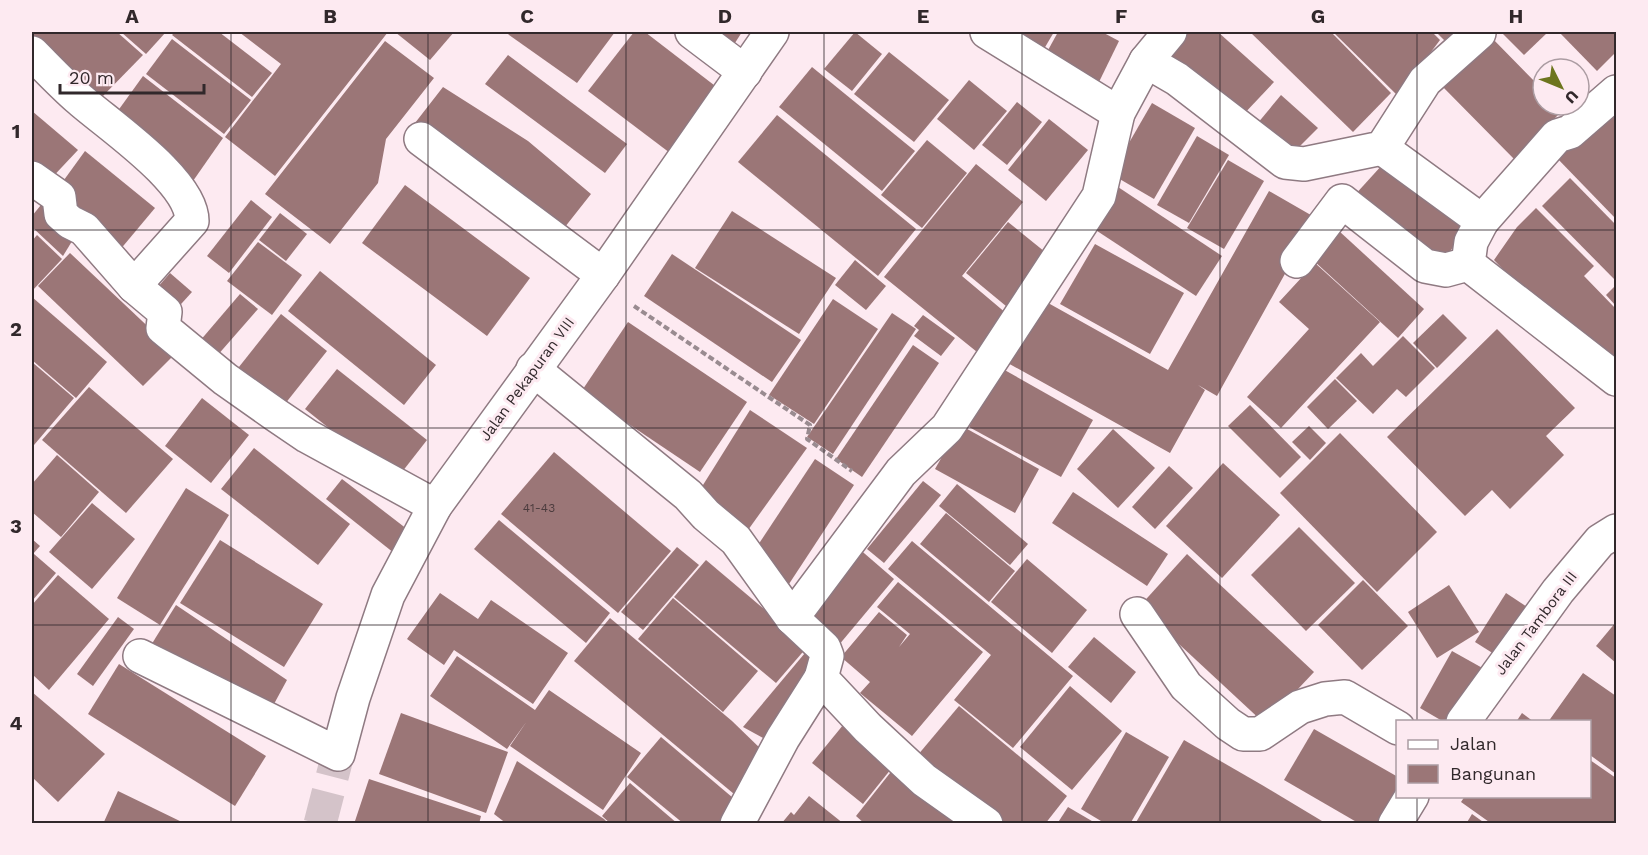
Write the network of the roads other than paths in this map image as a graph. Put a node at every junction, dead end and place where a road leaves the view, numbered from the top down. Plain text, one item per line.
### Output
1 (692, 32) edge
2 (772, 32) edge
3 (987, 32) edge
4 (1170, 32) edge
5 (1479, 33) edge
6 (32, 53) edge
7 (1146, 61) junction
8 (745, 72) junction
9 (1617, 92) edge
10 (1118, 113) junction
11 (421, 139) dead end
12 (1382, 148) junction
13 (32, 178) edge
14 (1482, 221) junction
15 (1297, 261) dead end
16 (1468, 264) junction
17 (603, 275) junction
18 (134, 286) junction
19 (533, 369) junction
20 (1617, 379) edge
21 (435, 506) junction
22 (1617, 531) edge
23 (1137, 614) dead end
24 (792, 618) junction
25 (140, 656) dead end
26 (821, 678) junction
27 (1464, 720) edge
28 (1396, 727) edge
29 (1411, 798) edge
30 (737, 824) edge
31 (986, 824) edge
32 (1395, 824) edge

1 - 8 street
2 - 8 street, Jalan Pekapuran VIII
3 - 10 street
4 - 7 street
5 - 12 street
6 - 18 street
7 - 10 street
7 - 12 street
8 - 17 street, Jalan Pekapuran VIII
9 - 14 street
10 - 24 street
11 - 17 street
12 - 14 street
13 - 18 street
14 - 16 street
15 - 16 street
16 - 20 street
17 - 19 street, Jalan Pekapuran VIII
18 - 21 street
19 - 21 street, Jalan Pekapuran VIII
19 - 24 street
21 - 25 street, Jalan Pekapuran VIII
22 - 27 street, Jalan Tambora III
23 - 28 street
24 - 26 street
26 - 30 street
26 - 31 street
29 - 32 street

